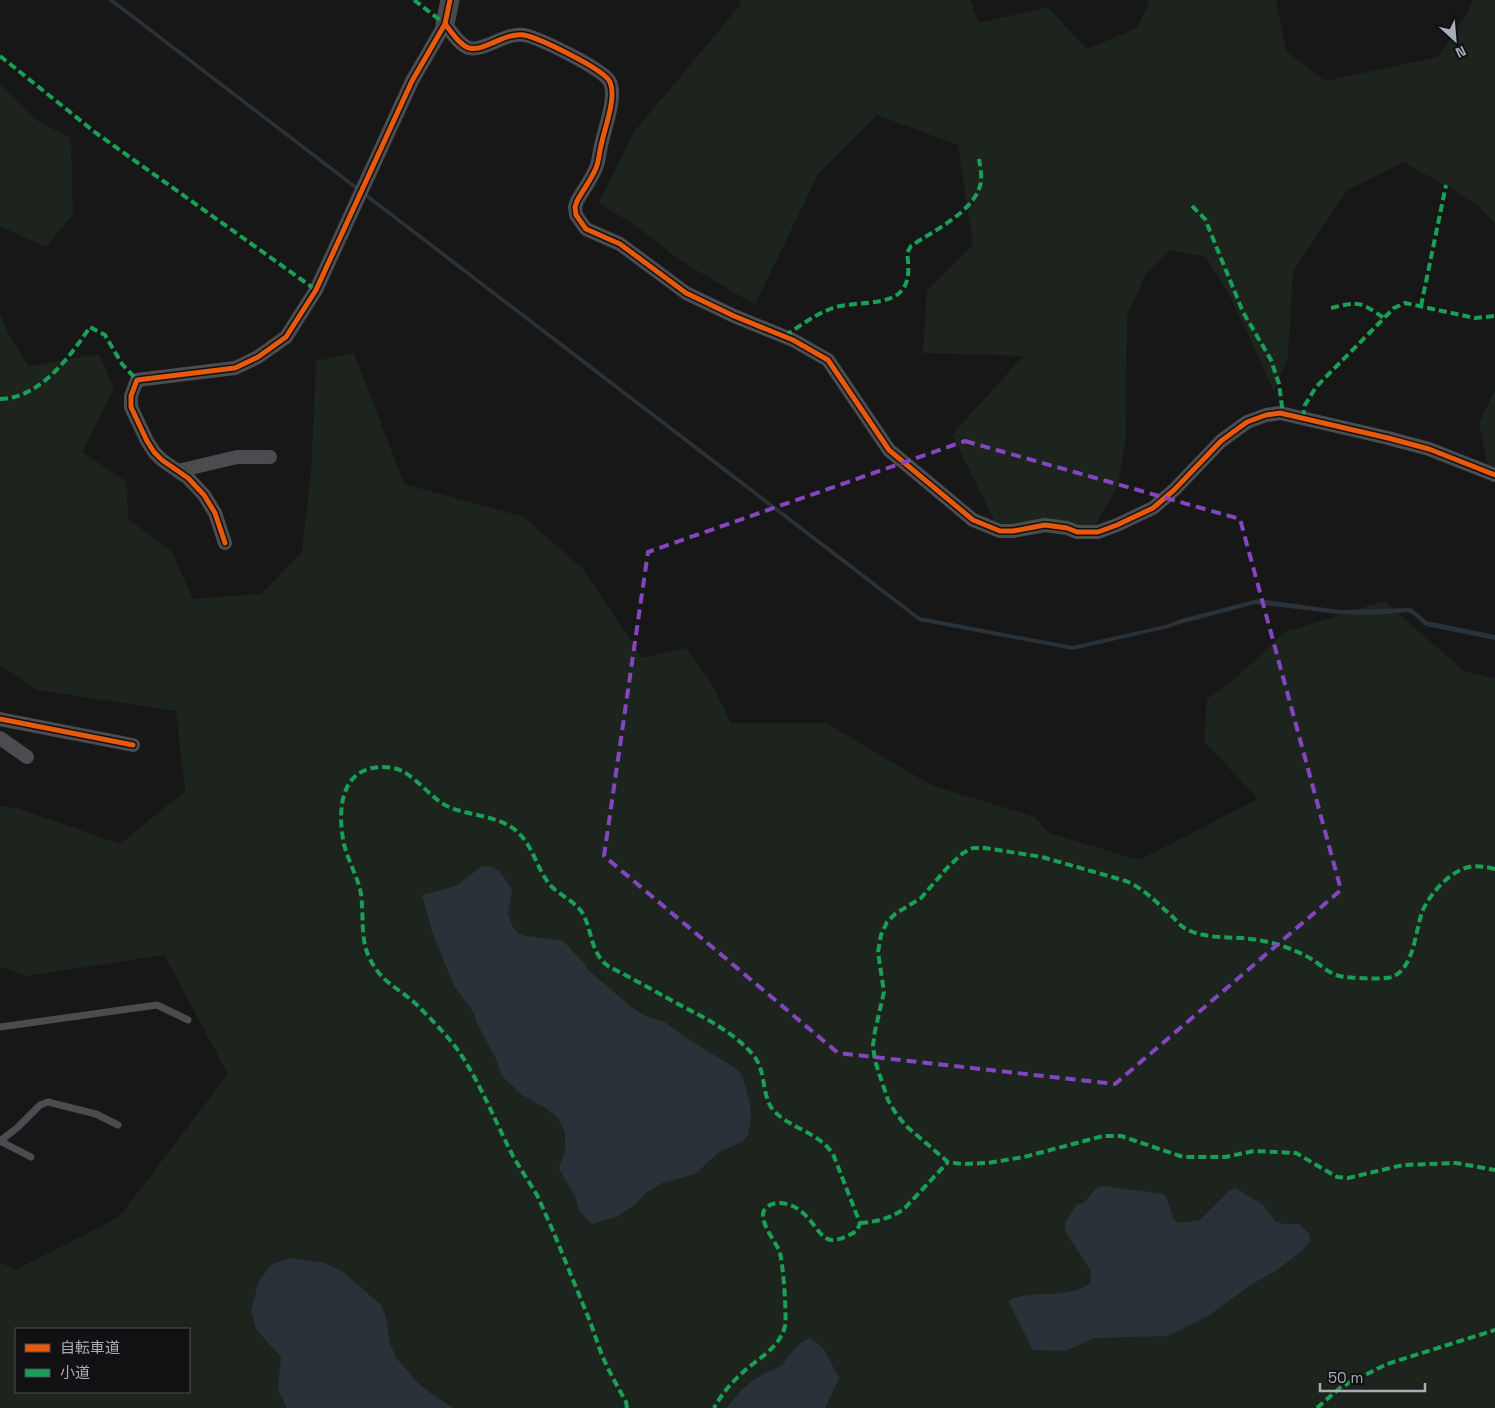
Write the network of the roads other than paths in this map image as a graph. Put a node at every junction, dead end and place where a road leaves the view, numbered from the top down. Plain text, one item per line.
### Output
1 (450, 0) edge
2 (445, 24) junction
3 (270, 458) dead end
4 (178, 471) junction
5 (1495, 475) edge
6 (226, 543) dead end
7 (0, 719) edge
8 (0, 738) edge
9 (133, 745) dead end
10 (27, 757) dead end
11 (188, 1020) dead end
12 (0, 1027) edge
13 (118, 1125) dead end
14 (31, 1158) dead end

1 - 2 street
2 - 4 street
2 - 5 street
3 - 4 street
4 - 6 street
7 - 9 street
8 - 10 street
11 - 12 lane
13 - 14 lane

